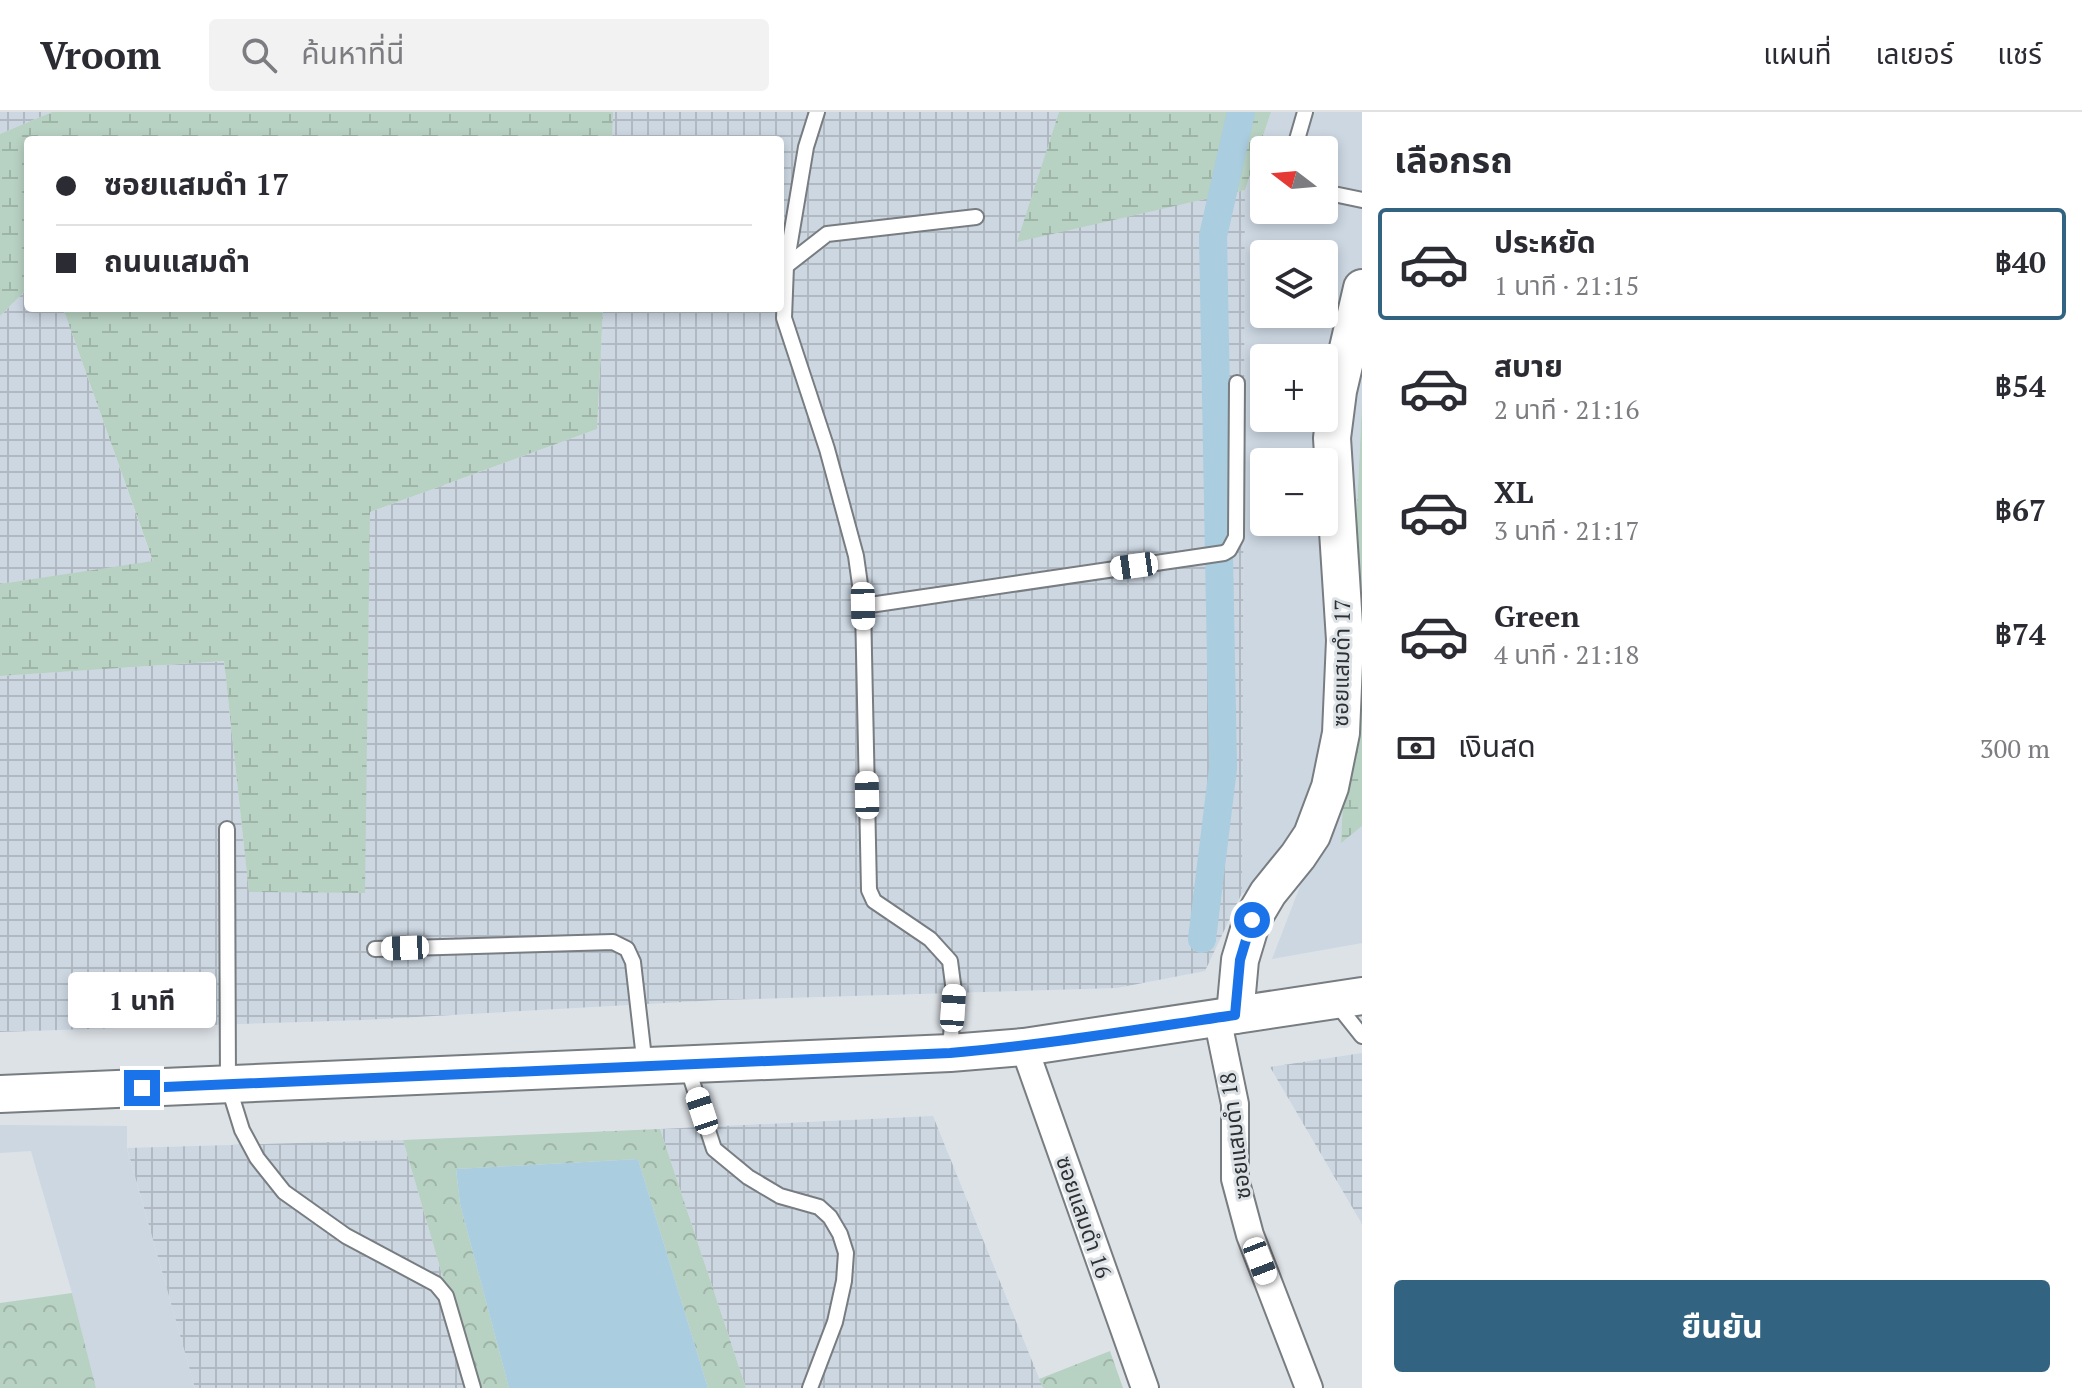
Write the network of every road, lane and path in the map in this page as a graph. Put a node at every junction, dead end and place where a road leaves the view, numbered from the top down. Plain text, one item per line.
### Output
1 (817, 112) edge
2 (1305, 112) edge
3 (1298, 136) edge
4 (1338, 195) edge
5 (1362, 200) edge
6 (976, 217) dead end
7 (786, 266) junction
8 (1362, 288) edge
9 (1237, 383) dead end
10 (863, 606) junction
11 (227, 829) dead end
12 (375, 949) dead end
13 (1348, 998) edge
14 (1226, 1016) junction
15 (1362, 1036) edge
16 (1024, 1047) junction
17 (950, 1053) junction
18 (687, 1066) junction
19 (645, 1067) junction
20 (228, 1085) junction
21 (0, 1094) edge
22 (473, 1388) edge
23 (810, 1388) edge
24 (1145, 1388) edge
25 (1309, 1388) edge

1 - 7 lane
2 - 3 lane
4 - 5 lane
6 - 7 lane
7 - 10 lane
8 - 14 street, ซอยแสมดำ 17
9 - 10 lane
10 - 17 lane
11 - 20 lane
12 - 19 lane
13 - 14 street
13 - 15 lane
14 - 16 street
14 - 25 street, ซอยแสมดำ 18
16 - 17 street
16 - 24 street, ซอยแสมดำ 16
17 - 18 street
18 - 19 street
18 - 23 lane
19 - 20 street
20 - 21 street
20 - 22 lane

